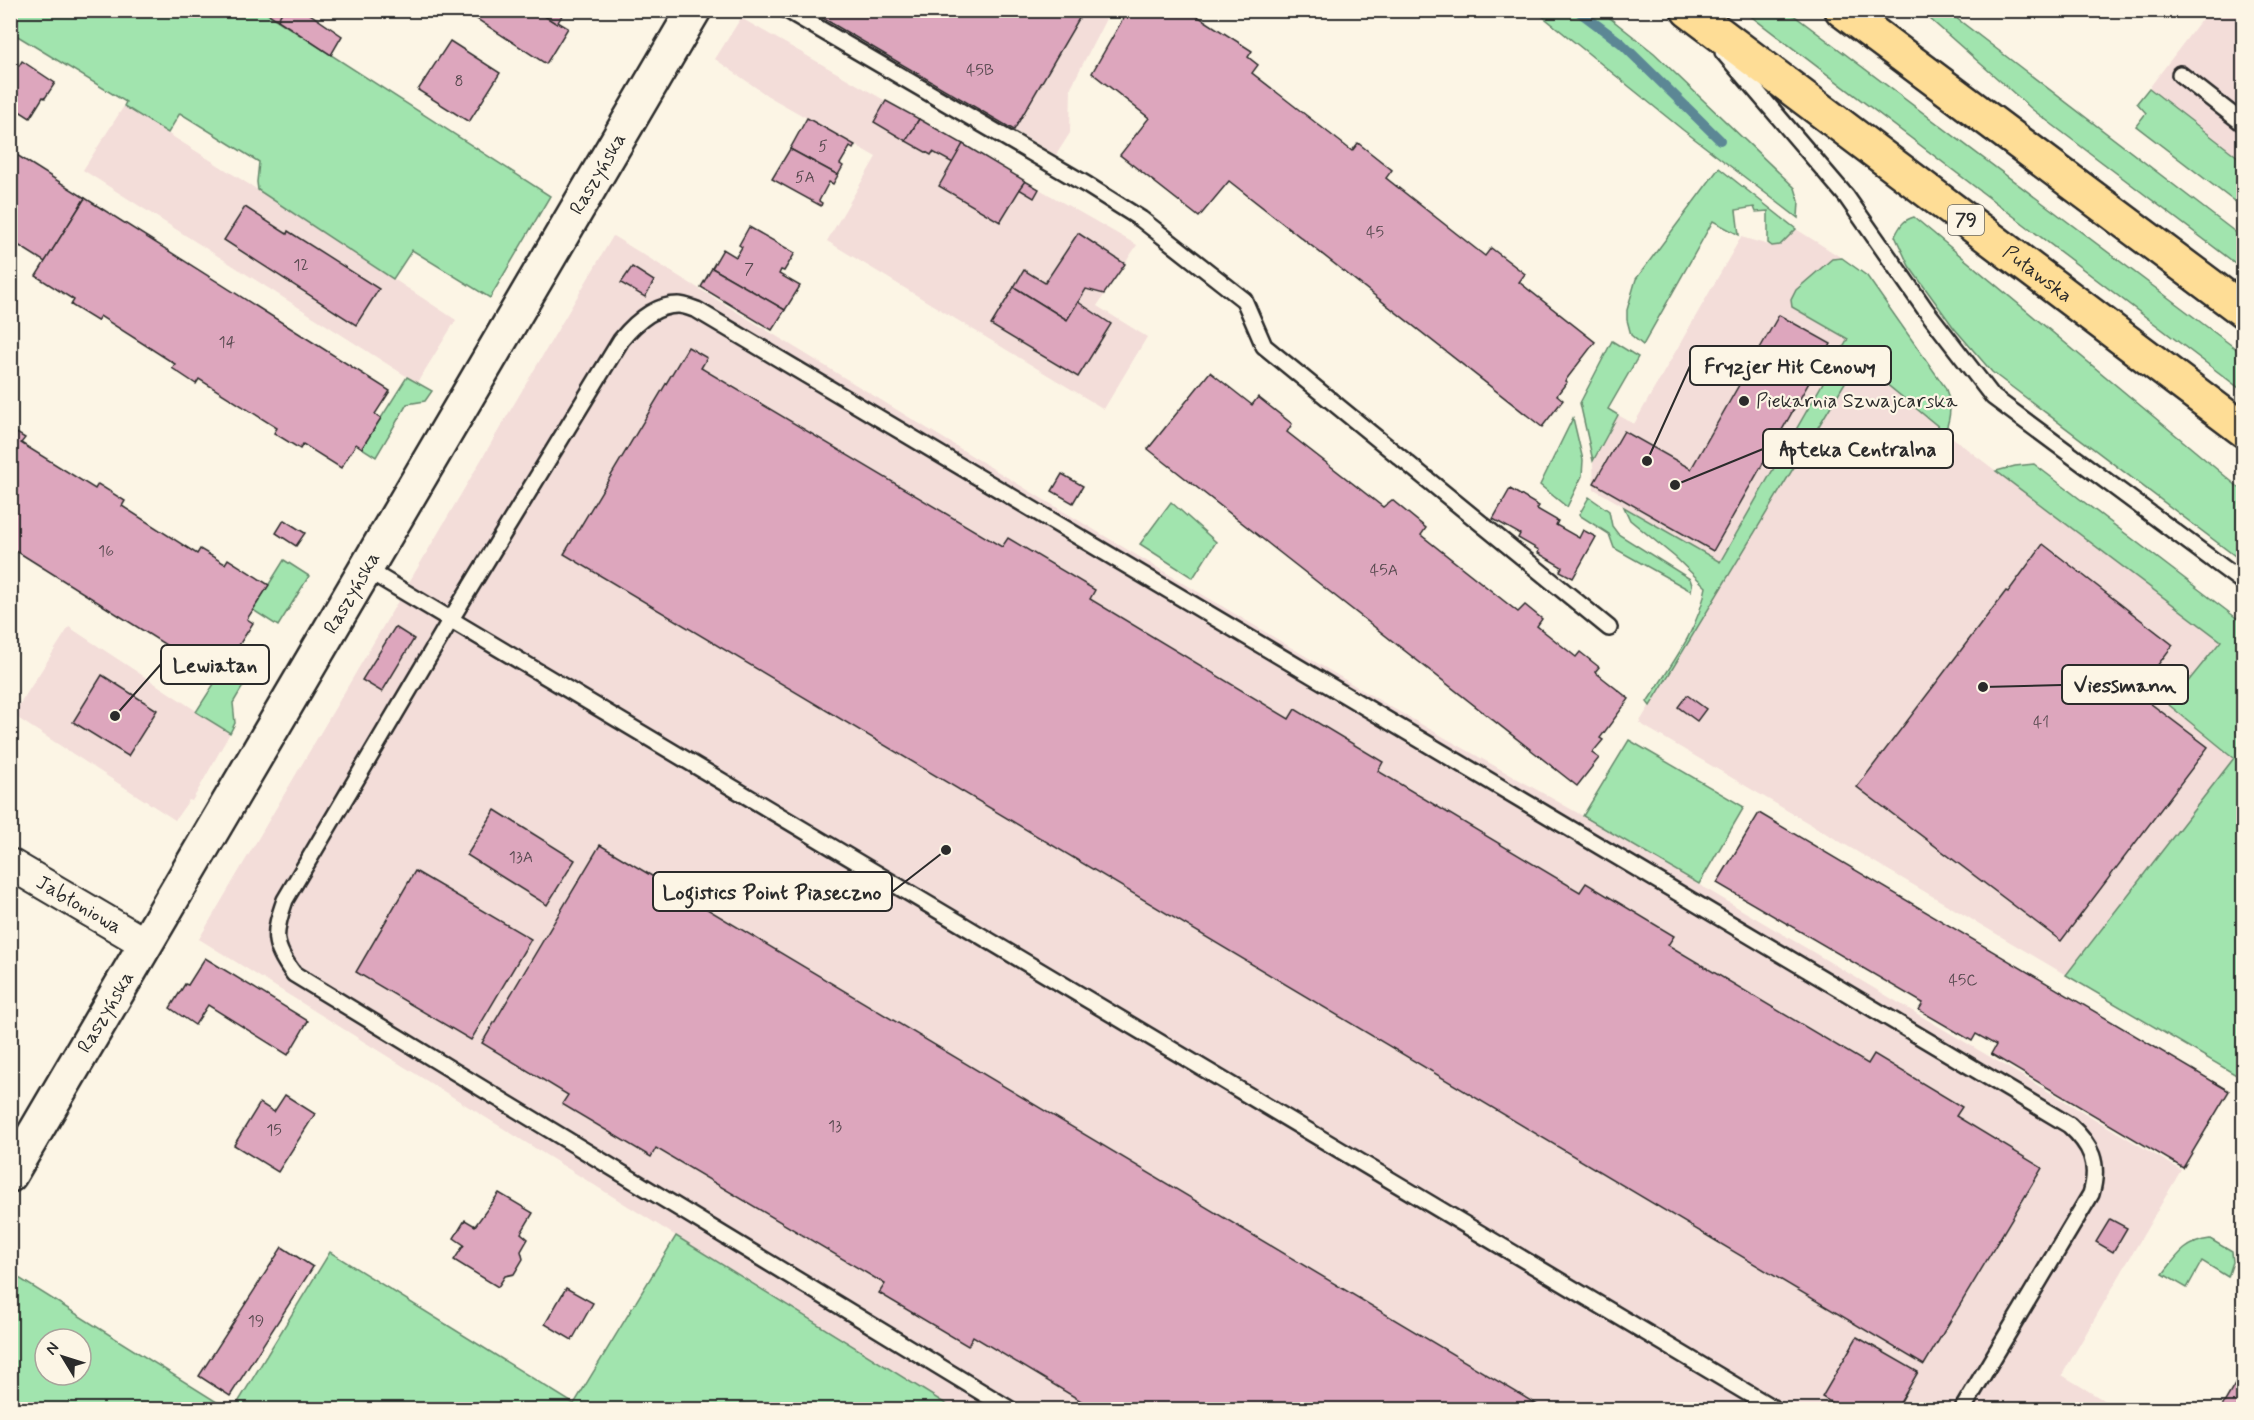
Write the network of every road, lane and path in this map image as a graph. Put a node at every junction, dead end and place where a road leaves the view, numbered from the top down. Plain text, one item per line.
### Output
1 (694, 10) edge
2 (787, 10) edge
3 (1688, 10) edge
4 (1842, 10) edge
5 (2180, 74) dead end
6 (2244, 124) edge
7 (2244, 311) edge
8 (2244, 430) edge
9 (366, 569) junction
10 (2244, 584) edge
11 (452, 619) junction
12 (1609, 628) dead end
13 (10, 864) edge
14 (146, 944) junction
15 (10, 1175) edge
16 (1011, 1410) edge
17 (1776, 1410) edge
18 (1962, 1410) edge

1 - 9 street, Raszyńska
2 - 12 lane
3 - 8 main road, Puławska / 79
3 - 10 lane
4 - 7 main road
5 - 6 lane
9 - 11 lane
9 - 14 street, Raszyńska
11 - 16 lane
11 - 17 lane
11 - 18 lane
13 - 14 street, Jabłoniowa
14 - 15 street, Raszyńska

